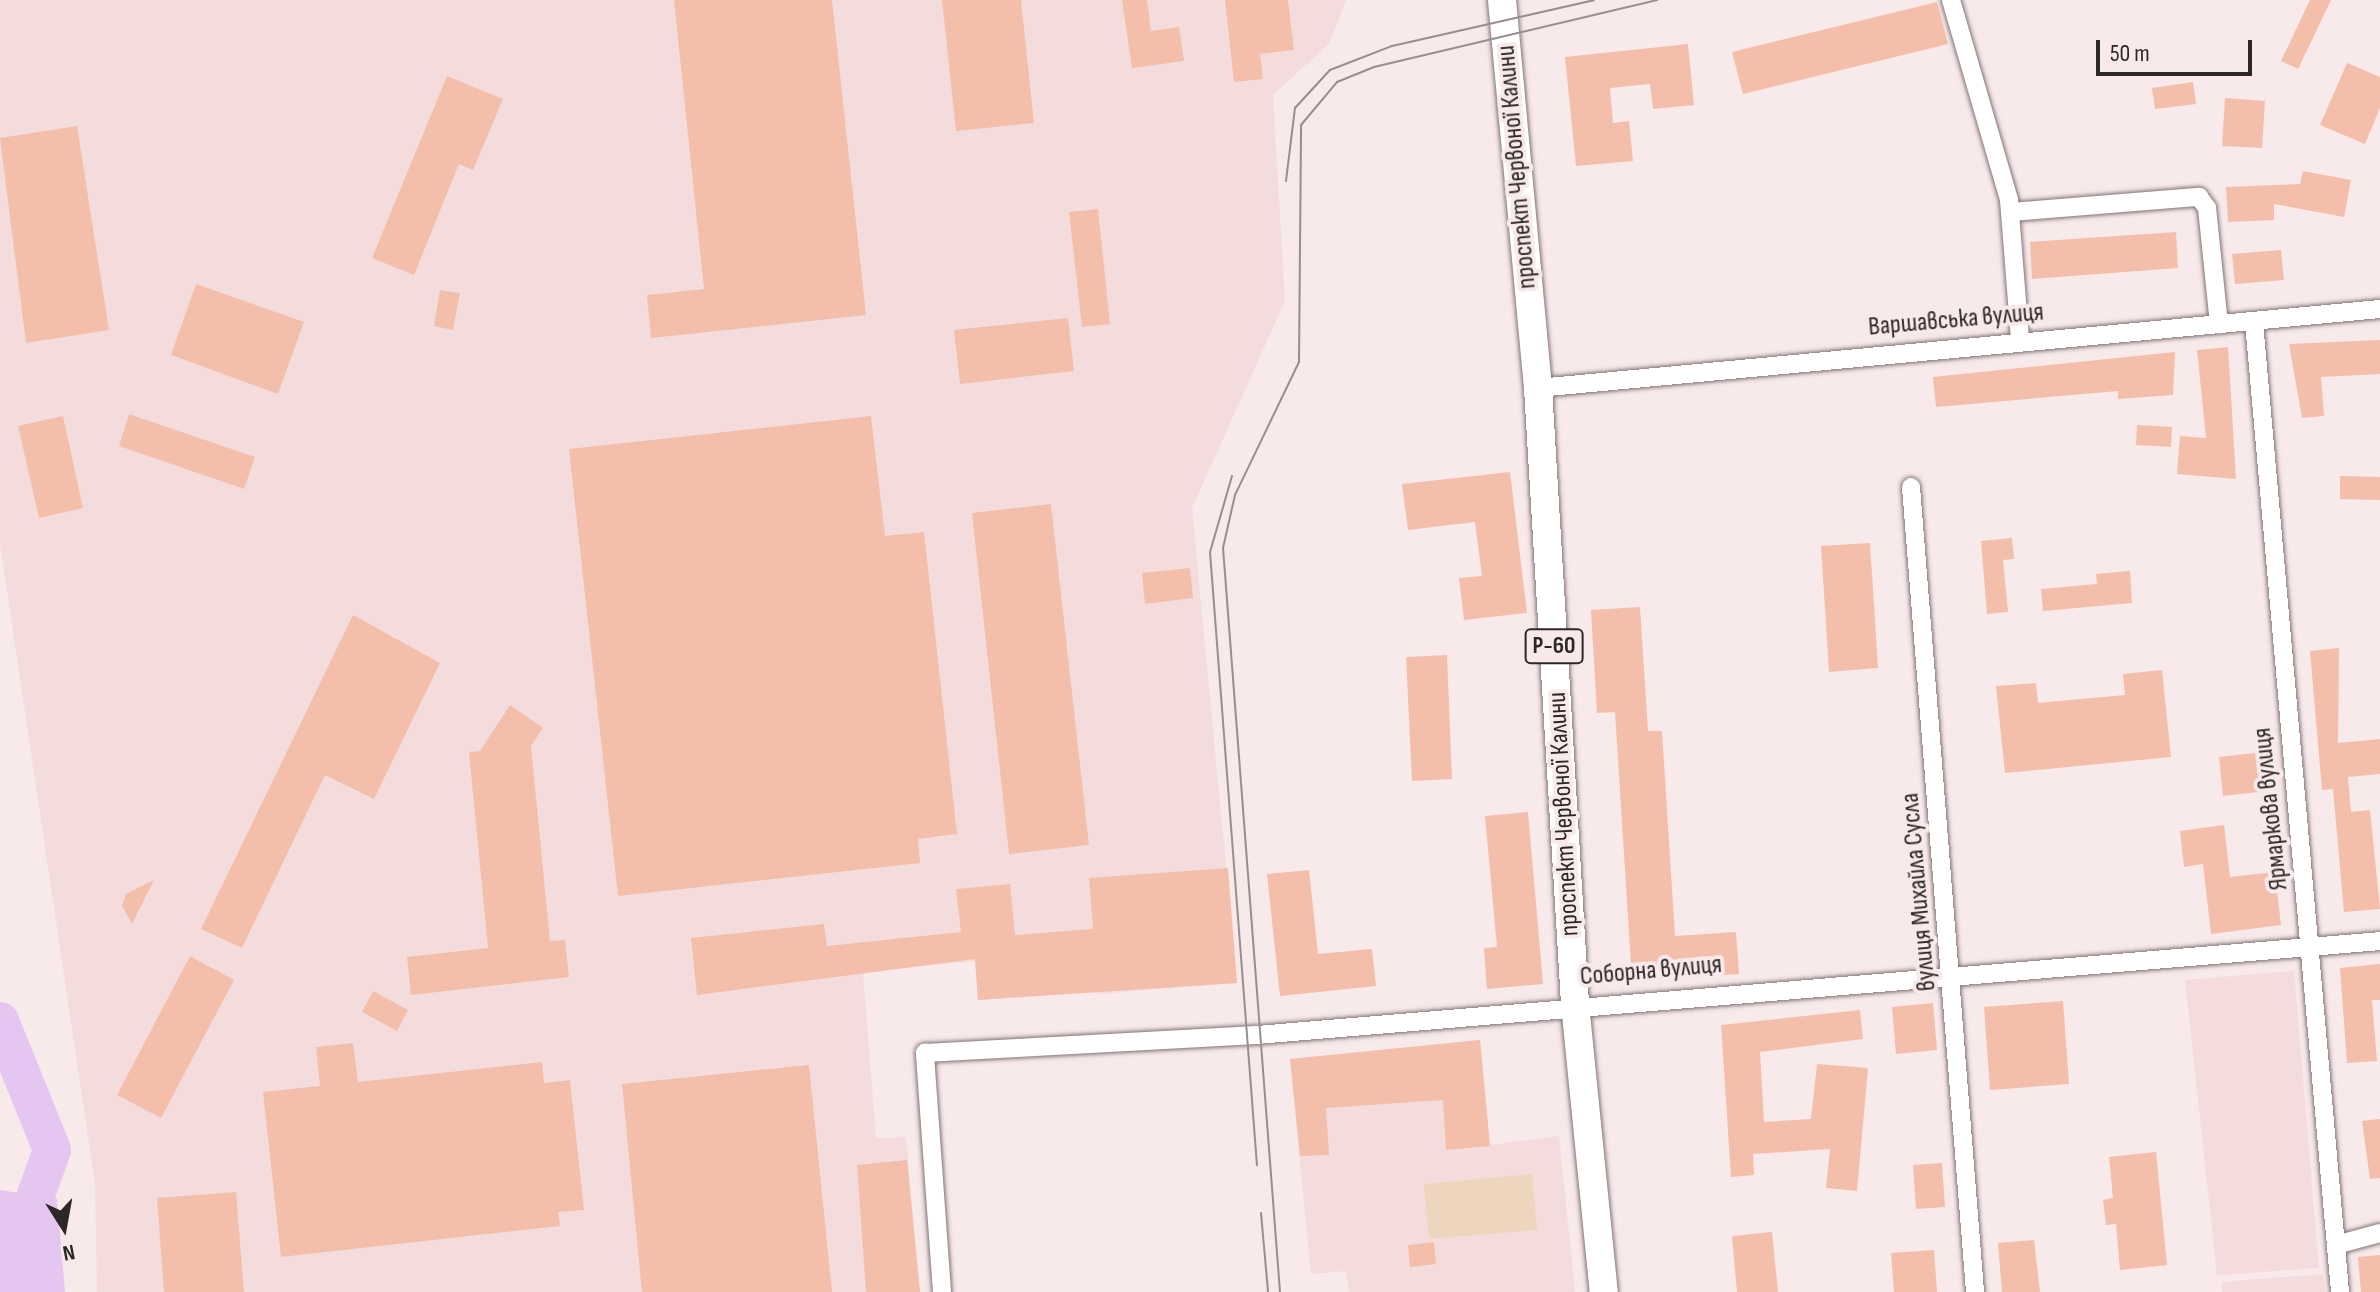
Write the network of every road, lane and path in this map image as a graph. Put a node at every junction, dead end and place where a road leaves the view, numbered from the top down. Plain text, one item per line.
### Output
1 (1502, 0) edge
2 (1951, 0) edge
3 (2011, 212) junction
4 (2380, 309) edge
5 (2254, 322) junction
6 (2219, 324) junction
7 (2020, 340) junction
8 (1538, 388) junction
9 (1911, 487) dead end
10 (2380, 941) edge
11 (2311, 948) junction
12 (1952, 973) junction
13 (1575, 1004) junction
14 (2380, 1233) edge
15 (2336, 1245) junction
16 (942, 1292) edge
17 (1604, 1292) edge
18 (1975, 1292) edge
19 (2340, 1292) edge

1 - 8 main road, проспект Червоної Калини / Р-60
2 - 3 street
3 - 6 street
3 - 7 street
4 - 5 street, Варшавська вулиця
5 - 6 street, Варшавська вулиця
5 - 11 street, Ярмаркова вулиця
6 - 7 street, Варшавська вулиця
7 - 8 street, Варшавська вулиця
8 - 13 main road, проспект Червоної Калини / Р-60
9 - 12 street, вулиця Михайла Сусла
10 - 11 street, Соборна вулиця
11 - 12 street, Соборна вулиця
11 - 15 street, Ярмаркова вулиця
12 - 13 street, Соборна вулиця
12 - 18 street, вулиця Михайла Сусла
13 - 16 street, Соборна вулиця
13 - 17 main road, проспект Червоної Калини / Р-60
14 - 15 street
15 - 19 street, Ярмаркова вулиця

